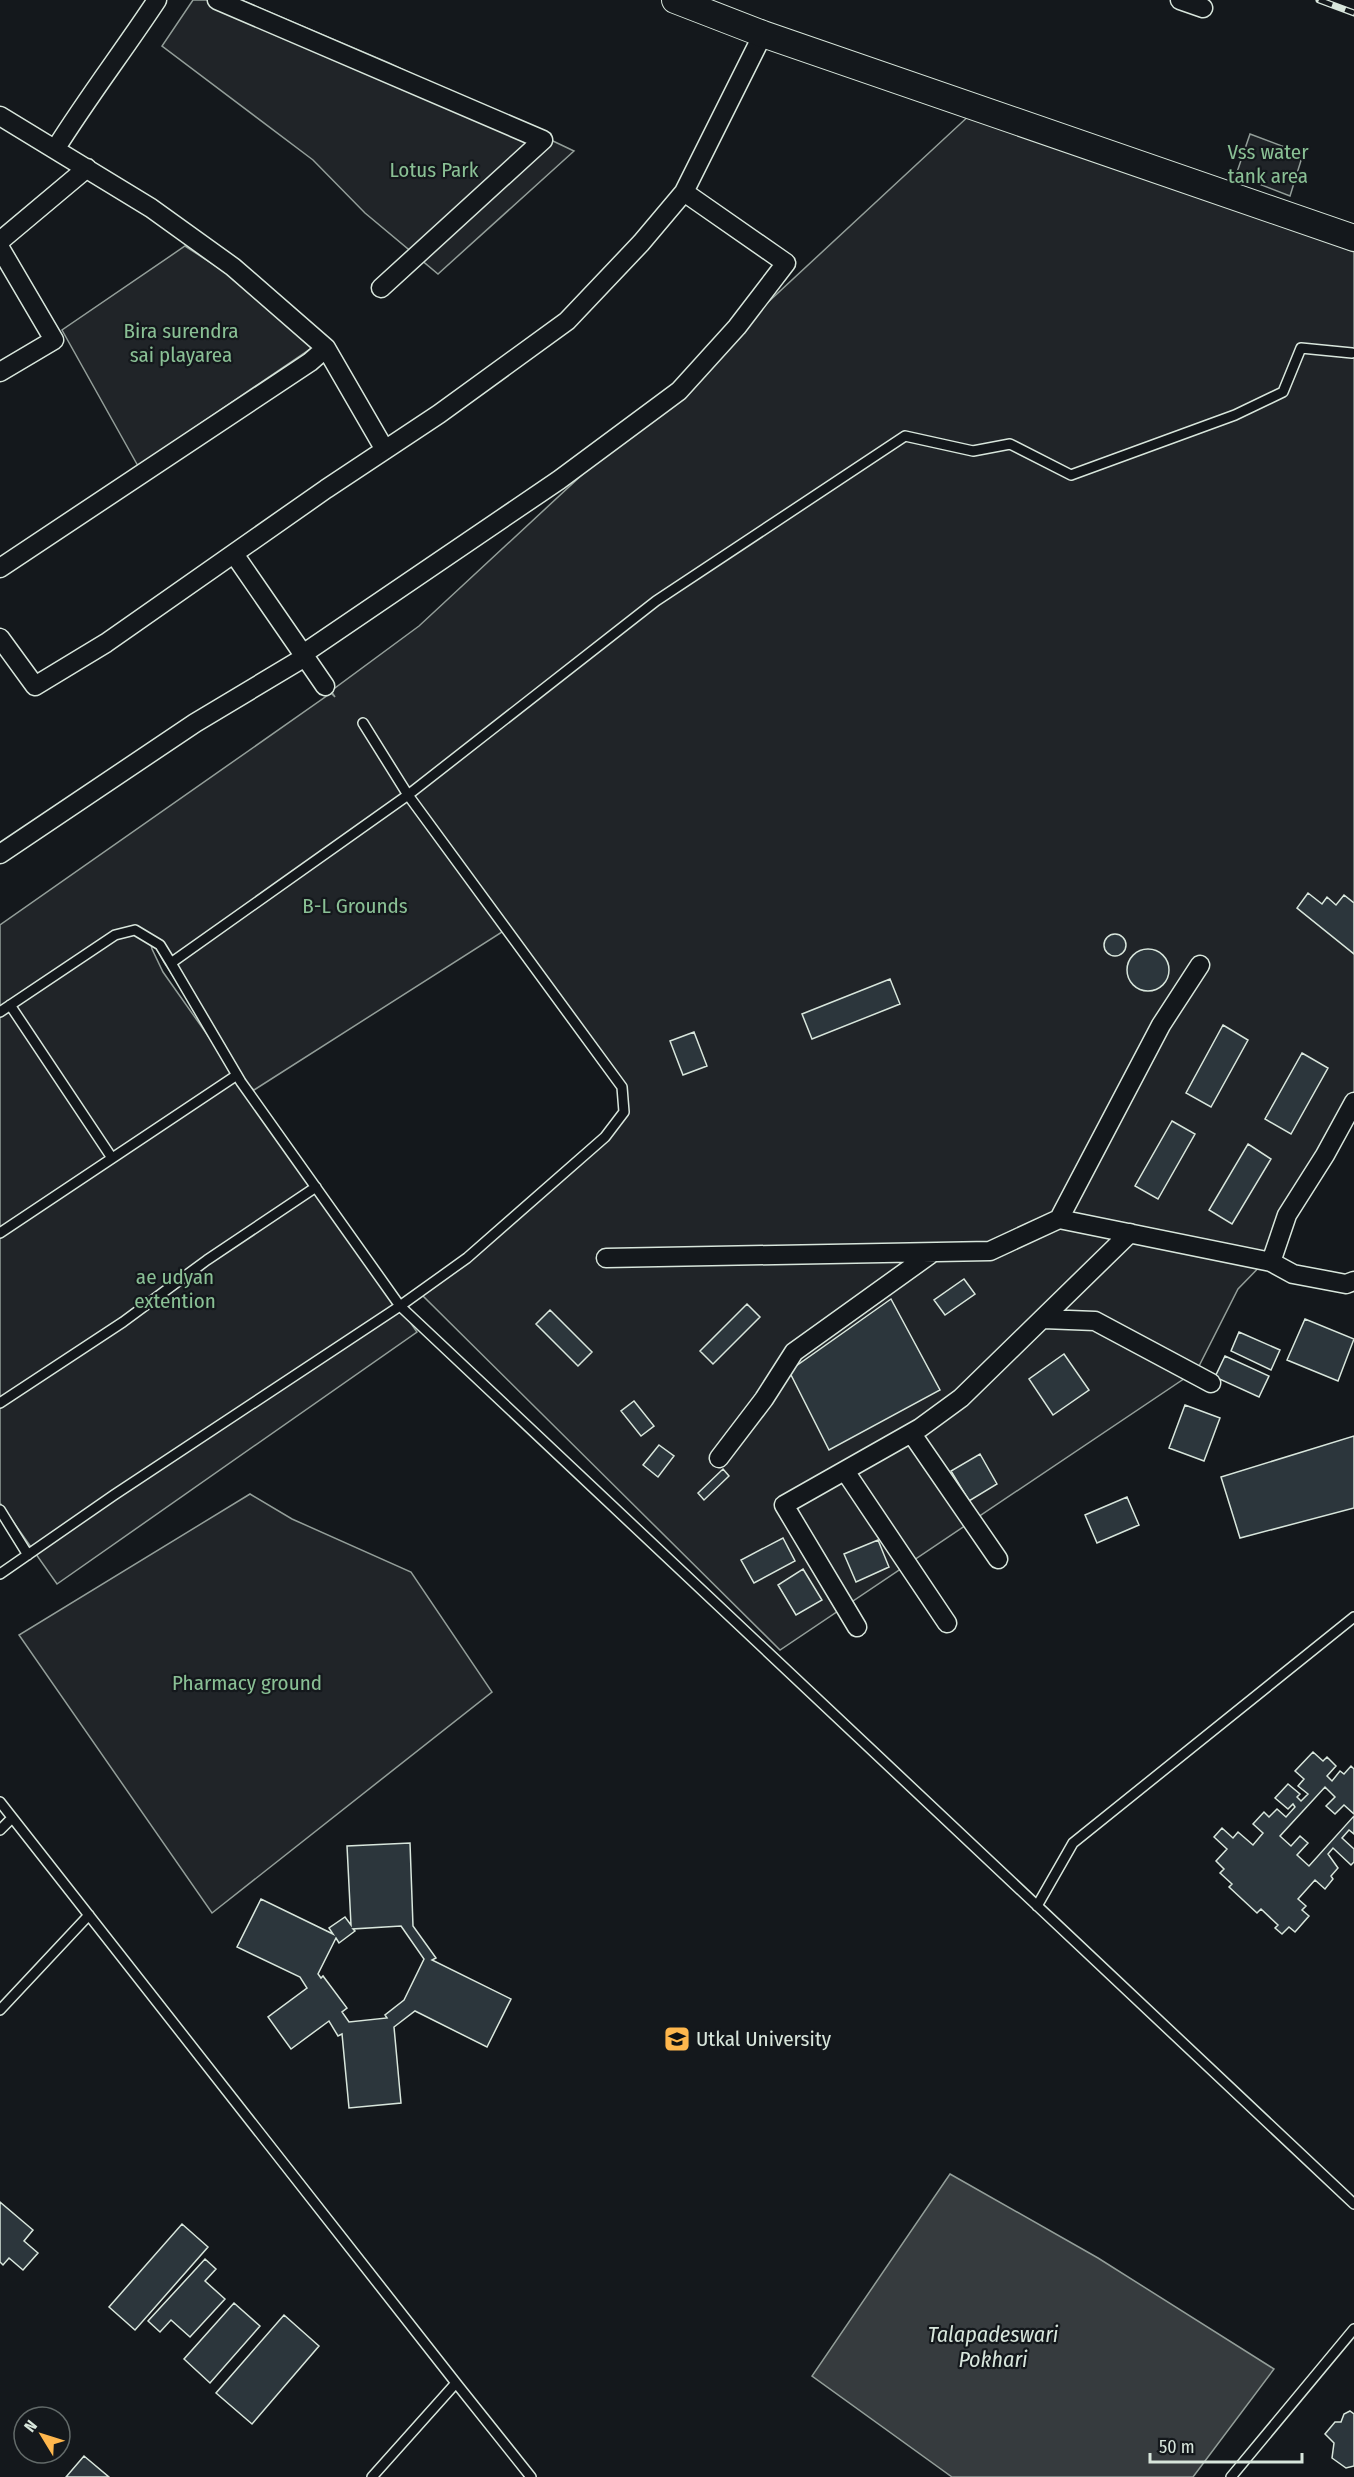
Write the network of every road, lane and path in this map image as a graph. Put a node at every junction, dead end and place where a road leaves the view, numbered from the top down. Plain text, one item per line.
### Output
1 (157, 0) edge
2 (217, 0) edge
3 (675, 0) edge
4 (1180, 0) edge
5 (1203, 8) dead end
6 (762, 34) junction
7 (0, 116) edge
8 (56, 148) junction
9 (87, 168) junction
10 (684, 192) junction
11 (1354, 238) edge
12 (0, 241) edge
13 (0, 248) edge
14 (381, 288) dead end
15 (326, 348) junction
16 (1352, 353) dead end
17 (0, 372) edge
18 (385, 450) junction
19 (234, 554) junction
20 (0, 568) edge
21 (0, 638) edge
22 (304, 655) junction
23 (325, 686) dead end
24 (363, 723) dead end
25 (408, 795) junction
26 (0, 854) edge
27 (171, 963) junction
28 (1200, 965) dead end
29 (10, 1005) junction
30 (0, 1012) edge
31 (237, 1075) junction
32 (1354, 1102) edge
33 (112, 1158) junction
34 (316, 1187) junction
35 (1059, 1219) junction
36 (0, 1233) edge
37 (1130, 1233) junction
38 (932, 1253) junction
39 (606, 1258) dead end
40 (1271, 1262) junction
41 (1354, 1281) edge
42 (400, 1306) junction
43 (1043, 1319) junction
44 (1211, 1383) dead end
45 (0, 1403) edge
46 (912, 1434) junction
47 (719, 1458) dead end
48 (845, 1471) junction
49 (0, 1510) edge
50 (28, 1555) junction
51 (998, 1559) dead end
52 (0, 1574) edge
53 (1354, 1617) edge
54 (947, 1623) dead end
55 (857, 1627) dead end
56 (0, 1802) edge
57 (12, 1818) junction
58 (0, 1830) edge
59 (1037, 1906) junction
60 (89, 1916) junction
61 (0, 2010) edge
62 (1354, 2204) edge
63 (1354, 2329) edge
64 (456, 2383) junction
65 (372, 2477) edge
66 (531, 2477) edge
67 (1231, 2477) edge

1 - 8 street
2 - 14 street
3 - 6 street
4 - 5 street
6 - 10 street
6 - 11 street
7 - 8 street
8 - 9 street
9 - 12 street
9 - 15 street
10 - 18 street
10 - 22 street
13 - 17 street
15 - 18 street
15 - 20 street
16 - 25 lane
18 - 19 street
19 - 21 street
19 - 22 street
22 - 23 street
22 - 26 street
24 - 25 lane
25 - 27 lane
25 - 42 lane
27 - 29 lane
27 - 31 lane
28 - 35 street
29 - 30 lane
29 - 33 lane
31 - 33 lane
31 - 34 lane
32 - 40 street
33 - 36 lane
34 - 42 lane
34 - 45 lane
35 - 37 street
35 - 38 street
37 - 40 street
37 - 43 street
38 - 39 street
38 - 47 street
40 - 41 street
42 - 50 lane
42 - 59 lane
43 - 44 street
43 - 46 street
46 - 48 street
46 - 51 street
48 - 54 street
48 - 55 street
49 - 50 lane
50 - 52 lane
53 - 59 lane
56 - 57 lane
57 - 58 lane
57 - 60 lane
59 - 62 lane
60 - 61 lane
60 - 64 lane
63 - 67 lane
64 - 65 lane
64 - 66 lane

